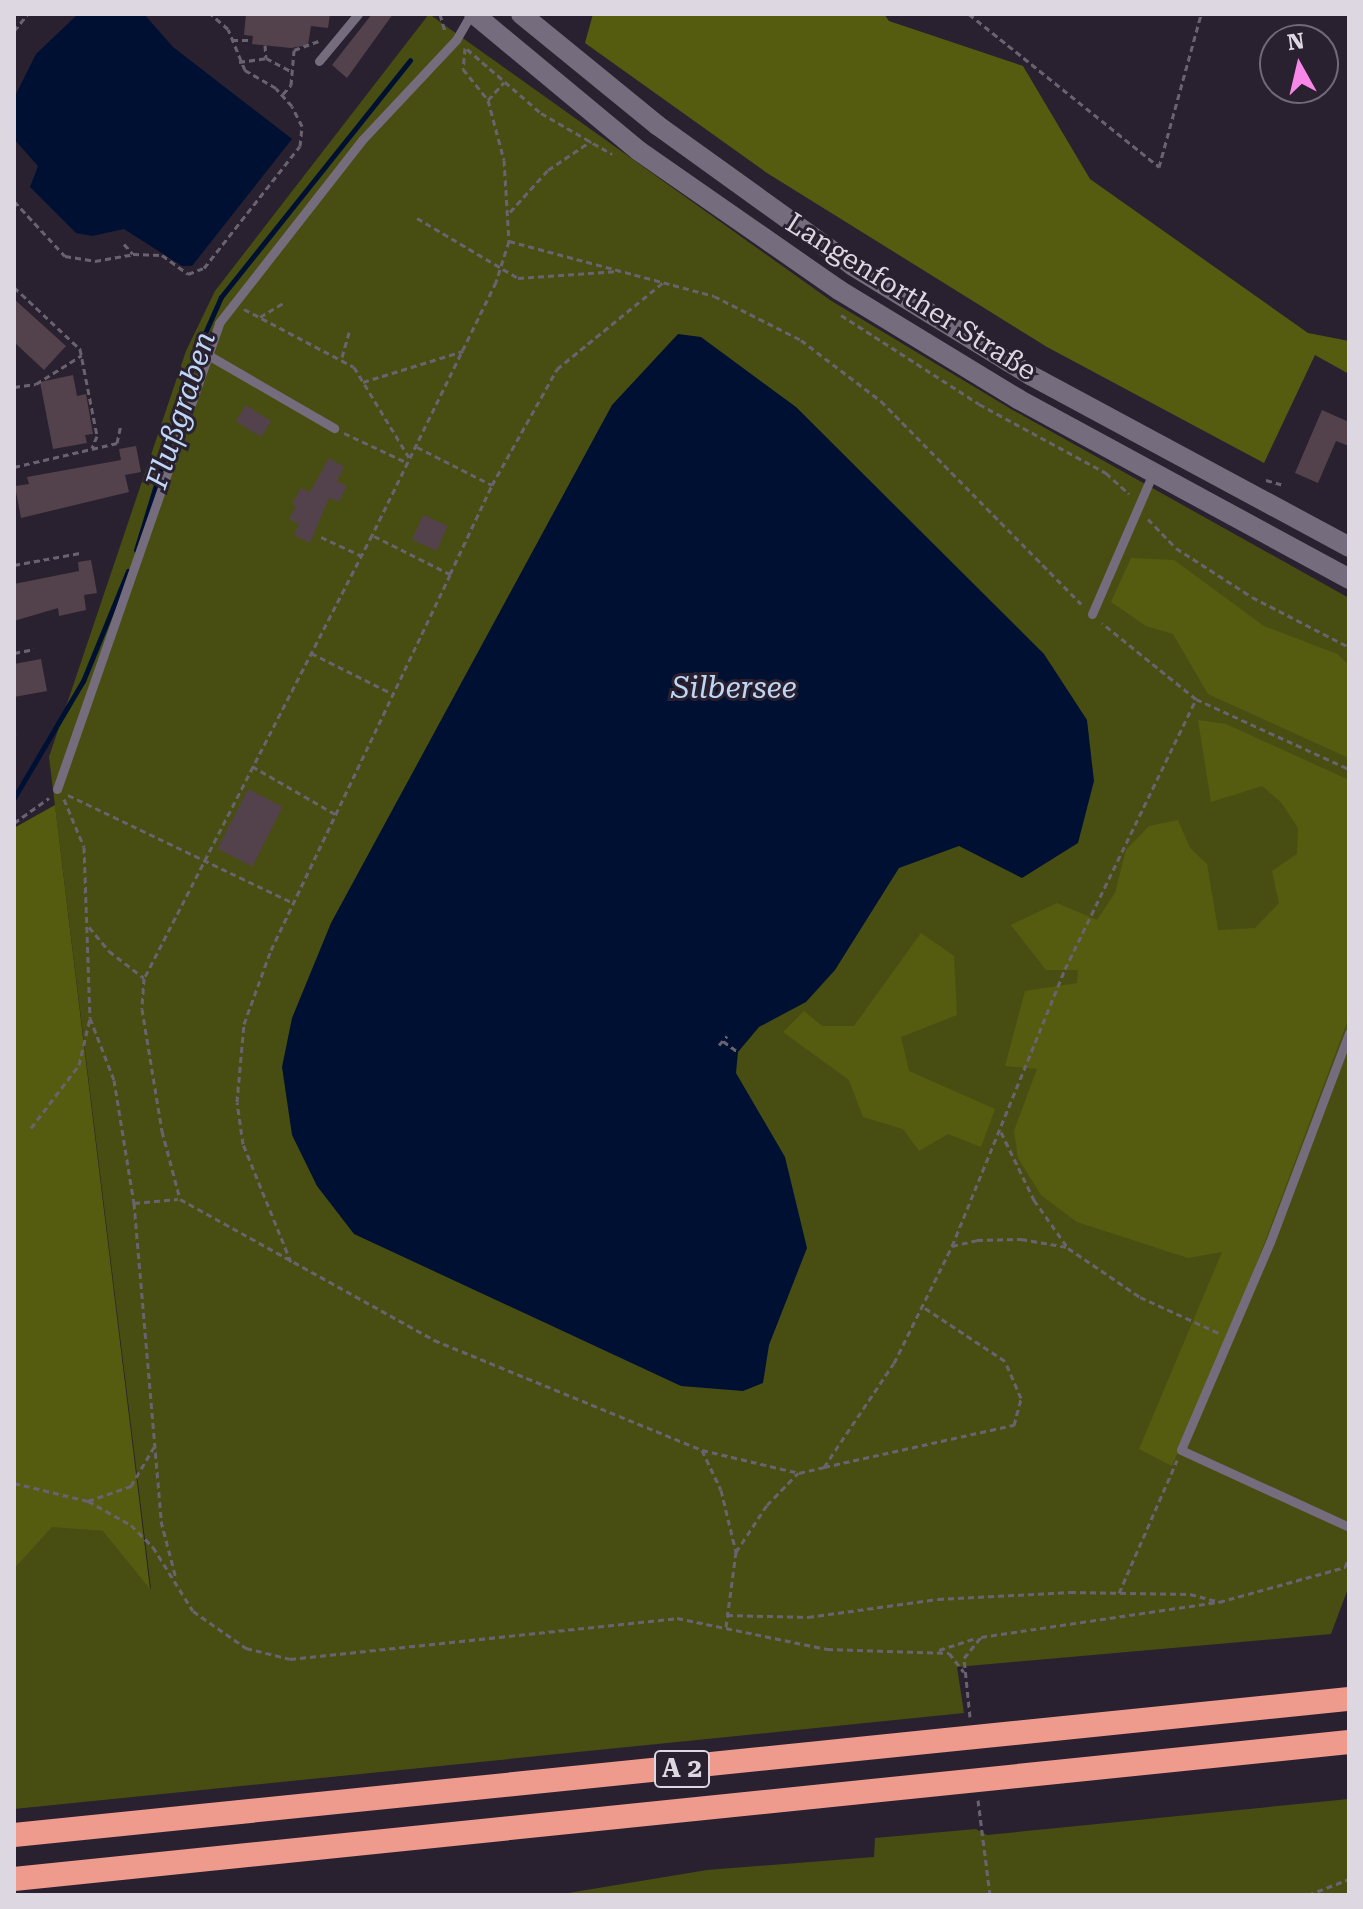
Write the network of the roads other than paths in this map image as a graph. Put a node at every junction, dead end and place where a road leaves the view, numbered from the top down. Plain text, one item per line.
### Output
1 (358, 14) edge
2 (473, 14) edge
3 (521, 14) edge
4 (319, 61) dead end
5 (208, 355) junction
6 (334, 428) road end
7 (1153, 473) junction
8 (1349, 547) edge
9 (1349, 579) edge
10 (1092, 614) road end
11 (57, 789) road end
12 (1349, 1033) edge
13 (1349, 1527) edge
14 (1349, 1699) edge
15 (1349, 1742) edge
16 (14, 1835) edge
17 (14, 1879) edge

1 - 4 lane
2 - 5 lane
2 - 7 main road, Langenforther Straße
3 - 8 main road, Langenforther Straße
5 - 6 lane
5 - 11 lane
7 - 9 main road, Langenforther Straße
7 - 10 lane
12 - 13 lane
14 - 16 highway, A 2
15 - 17 highway, A 2

